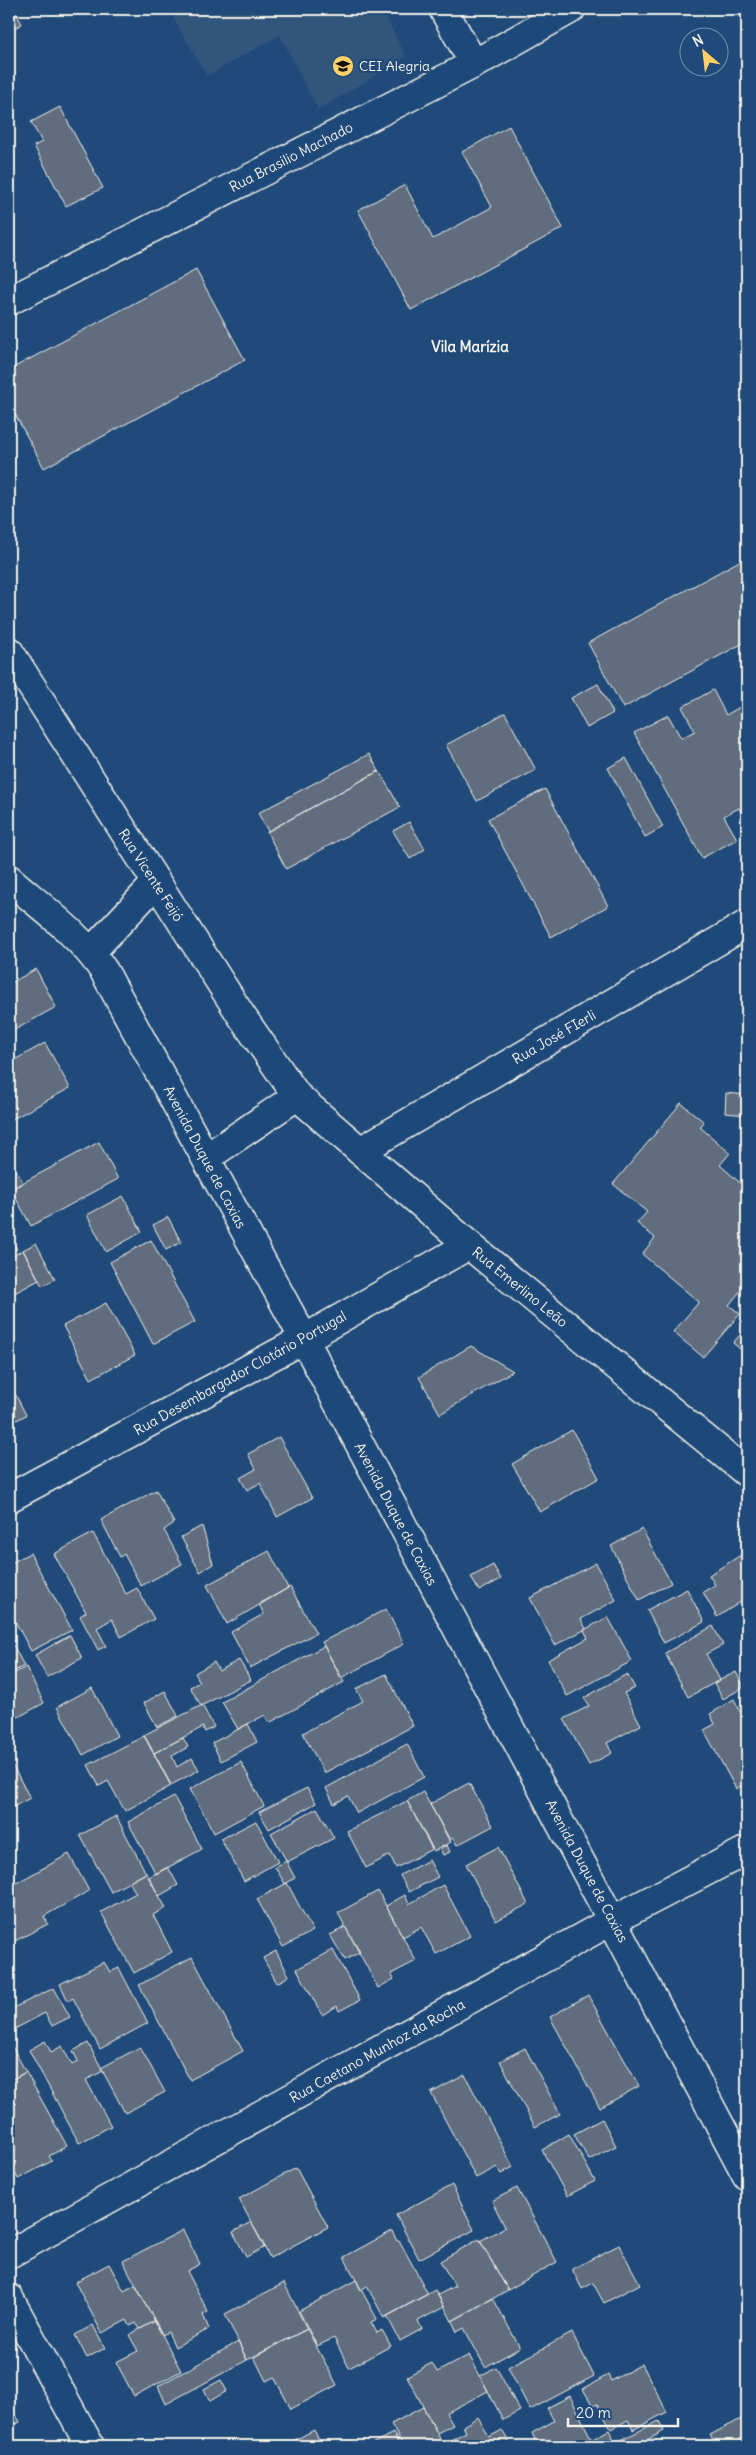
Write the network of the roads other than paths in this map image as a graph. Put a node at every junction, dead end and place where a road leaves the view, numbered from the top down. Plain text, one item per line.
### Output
1 (443, 9) edge
2 (571, 9) edge
3 (474, 64) junction
4 (9, 301) edge
5 (9, 651) edge
6 (9, 879) edge
7 (156, 883) junction
8 (747, 924) edge
9 (91, 952) junction
10 (297, 1096) junction
11 (360, 1151) junction
12 (206, 1158) junction
13 (469, 1245) junction
14 (304, 1339) junction
15 (747, 1473) edge
16 (9, 1498) edge
17 (747, 1850) edge
18 (613, 1920) junction
19 (747, 2176) edge
20 (9, 2254) edge
21 (9, 2298) edge
22 (90, 2446) edge

1 - 3 street
2 - 3 street, Rua Brasilio Machado
3 - 4 street, Rua Brasilio Machado
5 - 7 street, Rua Vicente Feijó
6 - 9 street, Avenida Duque de Caxias
7 - 9 street
7 - 10 street, Rua Vicente Feijó
8 - 11 street, Rua José FIerli
9 - 12 street, Avenida Duque de Caxias
10 - 11 street, Rua Emerlino Leão
10 - 12 street
11 - 13 street, Rua Emerlino Leão
12 - 14 street, Avenida Duque de Caxias
13 - 14 street, Rua Desembargador Clotário Portugal
13 - 15 street, Rua Emerlino Leão
14 - 16 street, Rua Desembargador Clotário Portugal
14 - 18 street, Avenida Duque de Caxias
17 - 18 street, Rua Caetano Munhoz da Rocha
18 - 19 street, Avenida Duque de Caxias
18 - 20 street, Rua Caetano Munhoz da Rocha
21 - 22 street

